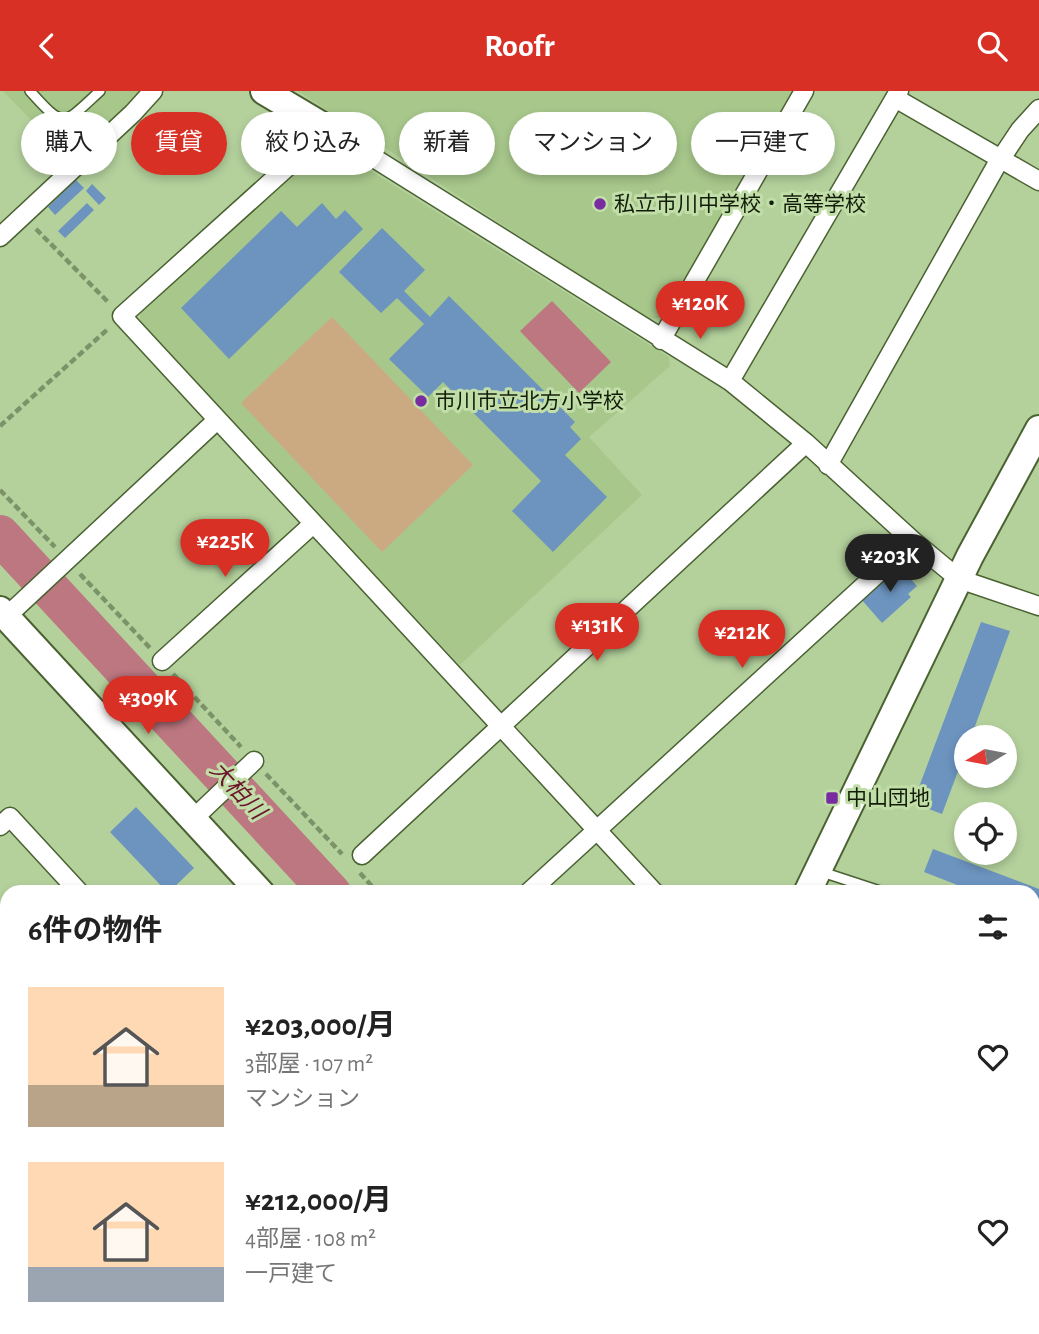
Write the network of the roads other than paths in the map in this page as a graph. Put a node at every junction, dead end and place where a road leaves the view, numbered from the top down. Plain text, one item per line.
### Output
1 (30, 91) edge
2 (100, 91) edge
3 (152, 91) edge
4 (264, 91) edge
5 (804, 91) edge
6 (897, 95) edge
7 (1039, 109) edge
8 (299, 112) edge
9 (1000, 159) junction
10 (385, 165) edge
11 (278, 175) edge
12 (1039, 181) edge
13 (0, 237) edge
14 (661, 340) junction
15 (730, 381) junction
16 (217, 420) junction
17 (1039, 429) edge
18 (806, 443) junction
19 (828, 465) junction
20 (313, 524) junction
21 (913, 541) junction
22 (958, 579) junction
23 (1039, 606) edge
24 (10, 609) edge
25 (162, 661) road end
26 (501, 726) junction
27 (254, 761) road end
28 (193, 819) junction
29 (0, 825) edge
30 (596, 828) junction
31 (357, 860) road end
32 (812, 881) edge
33 (73, 885) edge
34 (254, 885) edge
35 (536, 885) edge
36 (648, 885) edge
37 (837, 885) edge

1 - 2 lane
3 - 13 street
4 - 8 street
5 - 14 street
6 - 9 street
6 - 15 street
7 - 9 street
9 - 12 street
9 - 19 street
10 - 14 street
11 - 16 street
14 - 15 street
15 - 18 street
16 - 20 street
16 - 24 street
17 - 22 street
18 - 19 street
18 - 26 street
19 - 21 street
20 - 25 street
20 - 26 street
21 - 22 street
21 - 30 street
22 - 23 street
22 - 32 street
24 - 28 street
26 - 30 street
26 - 31 street
27 - 28 street
28 - 34 street
29 - 33 street
30 - 35 street
30 - 36 street
32 - 37 lane

